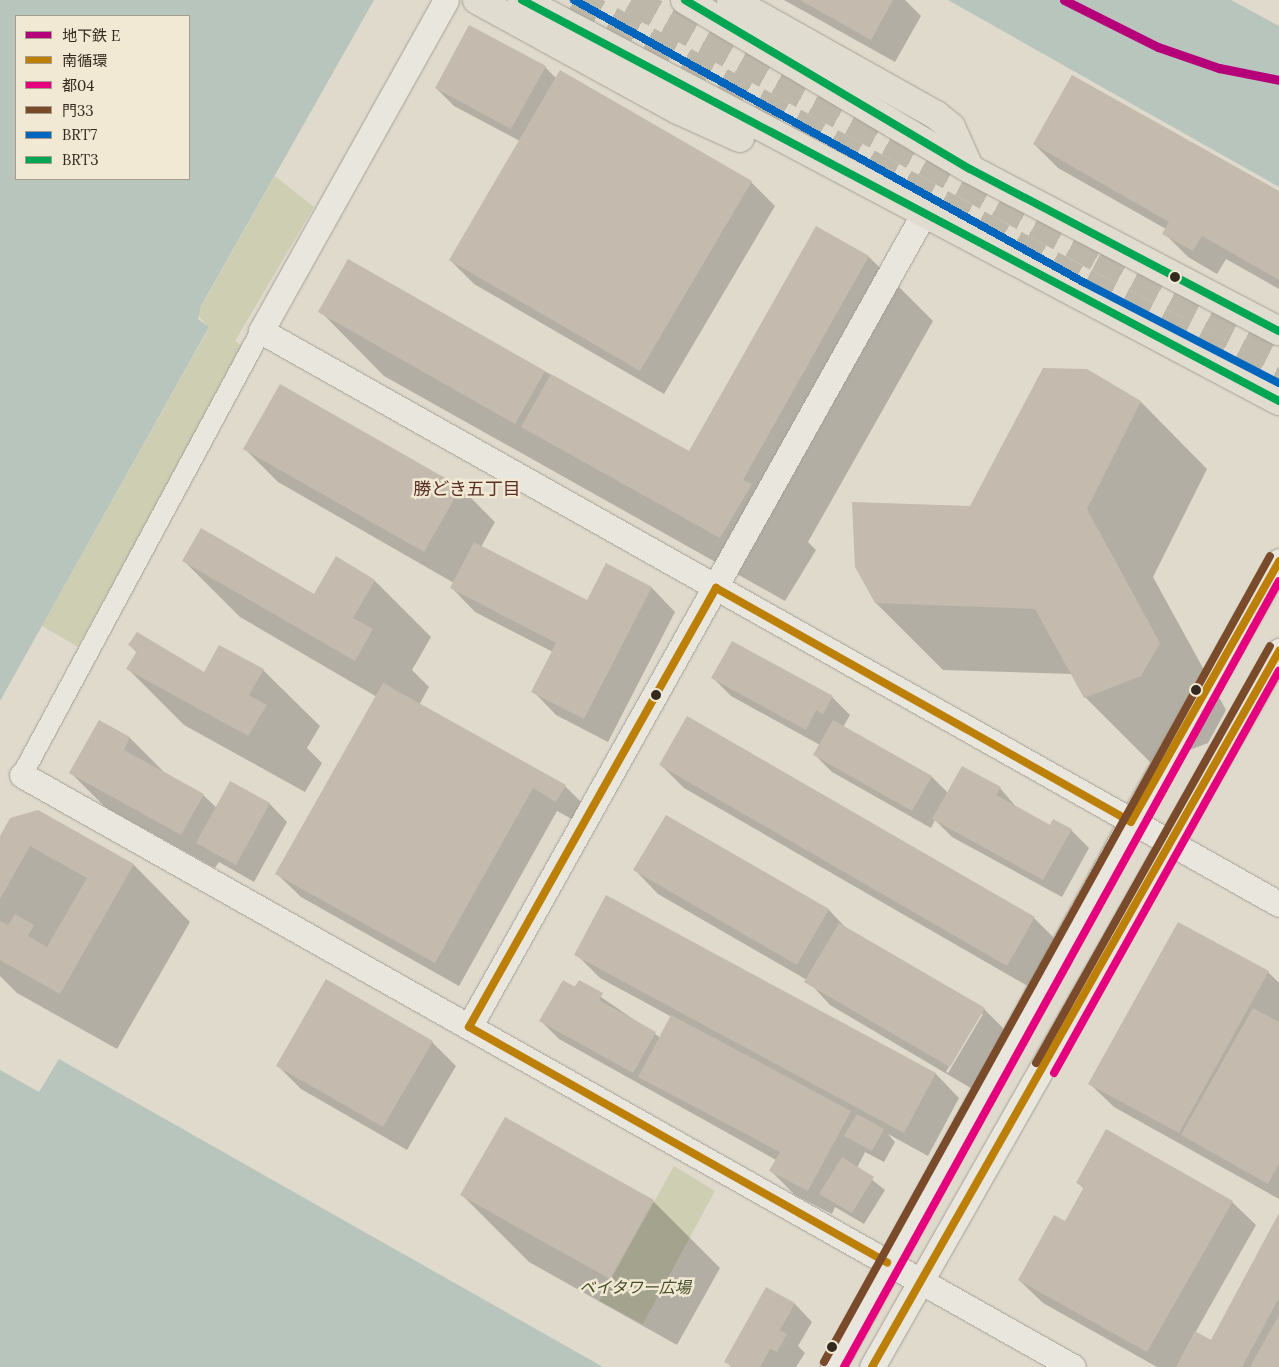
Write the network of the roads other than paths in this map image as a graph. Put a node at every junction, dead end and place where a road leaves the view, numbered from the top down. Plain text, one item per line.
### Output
1 (446, 0) edge
2 (477, 0) edge
3 (522, 0) edge
4 (685, 0) edge
5 (731, 0) edge
6 (970, 169) junction
7 (918, 224) junction
8 (1078, 298) junction
9 (261, 331) junction
10 (1279, 331) edge
11 (1275, 395) edge
12 (1279, 562) edge
13 (716, 588) junction
14 (1279, 651) edge
15 (22, 775) joint
16 (1131, 822) junction
17 (1171, 845) junction
18 (1279, 904) edge
19 (469, 1027) junction
20 (887, 1263) junction
21 (923, 1283) junction
22 (833, 1367) edge
23 (872, 1367) edge
24 (1073, 1367) edge

1 - 9 street
2 - 7 main road
3 - 8 main road
4 - 6 main road
5 - 6 main road
6 - 10 main road
7 - 8 main road
7 - 13 street
8 - 11 main road
9 - 13 street
9 - 15 street
12 - 16 street
13 - 16 street
13 - 19 street
14 - 17 street
15 - 19 street
16 - 17 street
16 - 20 street
17 - 18 street
17 - 21 street
19 - 20 street
20 - 21 street
20 - 22 street
21 - 23 street
21 - 24 street

